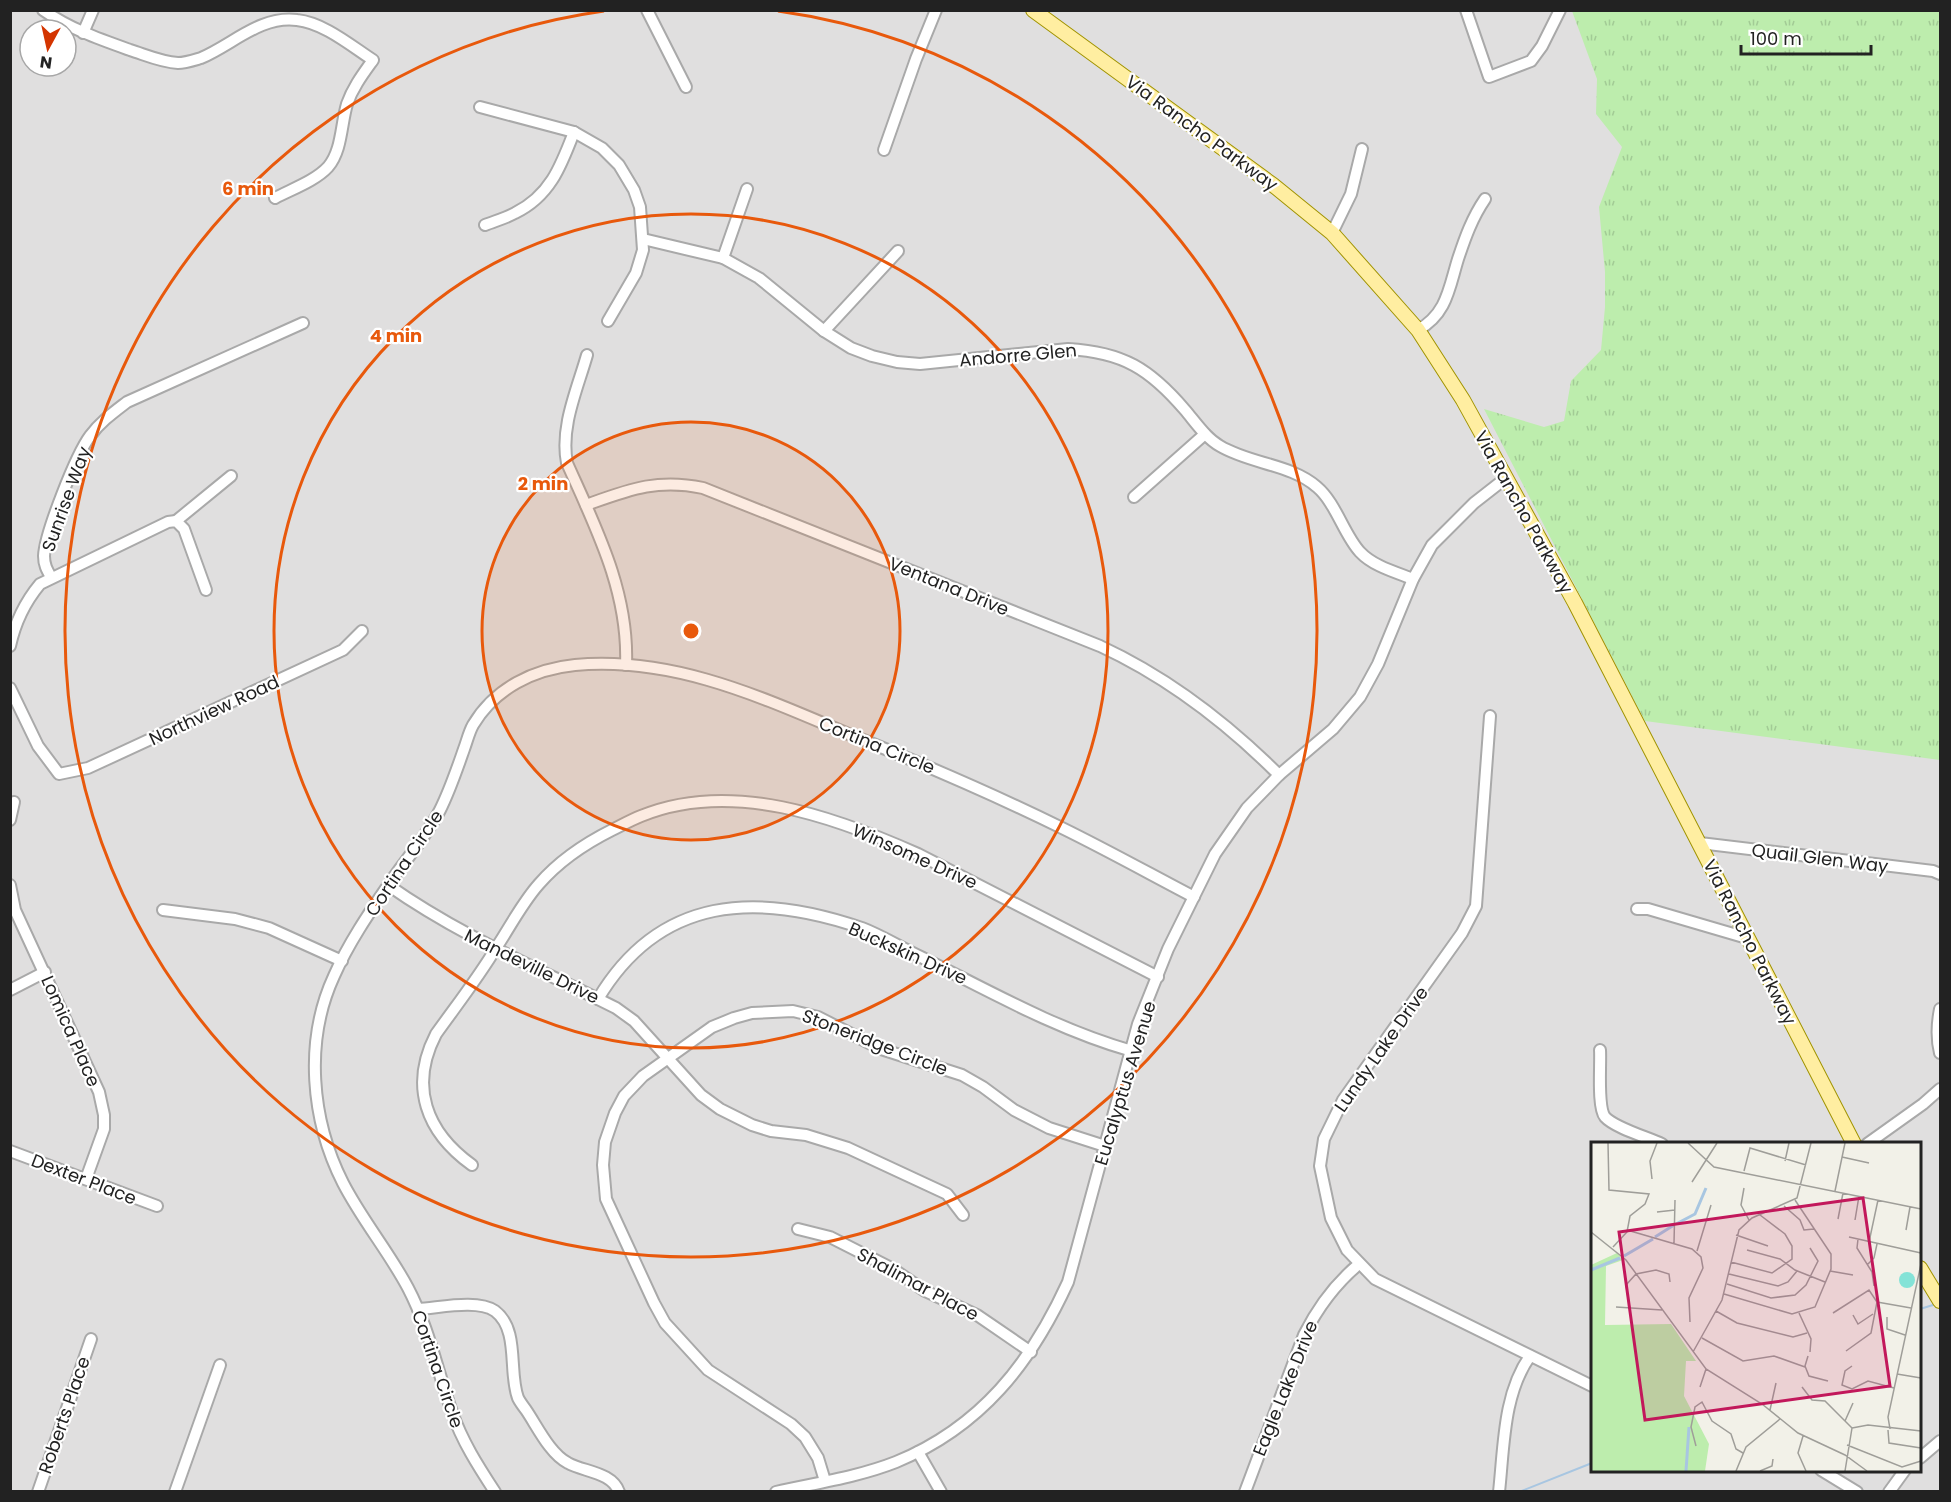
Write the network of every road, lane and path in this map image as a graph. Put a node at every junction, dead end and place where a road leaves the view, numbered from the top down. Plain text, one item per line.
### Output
1 (43, 10) edge
2 (93, 10) edge
3 (647, 10) edge
4 (936, 10) edge
5 (1033, 10) edge
6 (1466, 10) edge
7 (1560, 10) edge
8 (83, 33) junction
9 (686, 87) dead end
10 (480, 107) dead end
11 (574, 132) junction
12 (1362, 149) dead end
13 (884, 150) dead end
14 (747, 189) dead end
15 (275, 198) dead end
16 (1485, 199) dead end
17 (484, 225) dead end
18 (1332, 233) junction
19 (643, 239) junction
20 (898, 251) dead end
21 (723, 258) junction
22 (608, 321) dead end
23 (303, 323) dead end
24 (1418, 330) junction
25 (824, 331) junction
26 (587, 355) dead end
27 (1205, 434) junction
28 (231, 476) dead end
29 (1506, 478) junction
30 (1134, 497) dead end
31 (586, 505) junction
32 (176, 521) junction
33 (51, 578) junction
34 (1413, 579) junction
35 (206, 590) dead end
36 (362, 632) dead end
37 (10, 646) edge
38 (626, 665) junction
39 (10, 688) edge
40 (1490, 716) dead end
41 (1279, 775) junction
42 (14, 802) dead end
43 (10, 820) edge
44 (1700, 843) junction
45 (1941, 874) edge
46 (10, 885) edge
47 (388, 885) junction
48 (1194, 897) junction
49 (1637, 909) dead end
50 (163, 910) dead end
51 (1748, 938) junction
52 (496, 949) junction
53 (342, 961) junction
54 (45, 972) junction
55 (1158, 977) junction
56 (10, 990) edge
57 (598, 999) junction
58 (1941, 1009) edge
59 (1600, 1050) dead end
60 (1132, 1051) junction
61 (1941, 1053) edge
62 (667, 1058) junction
63 (1941, 1089) edge
64 (1660, 1142) edge
65 (1853, 1142) edge
66 (1868, 1142) edge
67 (1105, 1146) junction
68 (10, 1151) edge
69 (472, 1165) dead end
70 (86, 1179) junction
71 (157, 1206) dead end
72 (963, 1215) dead end
73 (798, 1229) dead end
74 (1359, 1264) junction
75 (1921, 1270) edge
76 (1941, 1301) edge
77 (418, 1309) junction
78 (91, 1339) dead end
79 (1031, 1352) junction
80 (1530, 1356) junction
81 (220, 1365) dead end
82 (1591, 1385) edge
83 (1941, 1441) edge
84 (918, 1452) junction
85 (1921, 1457) edge
86 (1824, 1472) edge
87 (1903, 1472) edge
88 (825, 1481) junction
89 (38, 1491) edge
90 (175, 1491) edge
91 (495, 1491) edge
92 (619, 1491) edge
93 (776, 1491) edge
94 (941, 1491) edge
95 (1245, 1491) edge
96 (1499, 1491) edge
97 (1857, 1491) edge
98 (1889, 1491) edge

1 - 8 street
2 - 8 street
3 - 9 street
4 - 13 street
5 - 18 main road, Via Rancho Parkway
6 - 7 street
8 - 15 street
10 - 11 street
11 - 17 street
11 - 19 street
12 - 18 street
14 - 21 street
16 - 24 street
18 - 24 main road, Via Rancho Parkway
19 - 21 street, Andorre Glen
19 - 22 street
20 - 25 street
21 - 25 street, Andorre Glen
23 - 33 street, Sunrise Way
24 - 29 main road, Via Rancho Parkway
25 - 27 street, Andorre Glen
26 - 31 street
27 - 30 street
27 - 34 street, Andorre Glen
28 - 32 street
29 - 34 street, Eucalyptus Avenue
29 - 44 main road, Via Rancho Parkway
31 - 38 street
31 - 41 street, Ventana Drive
32 - 33 street
32 - 35 street
33 - 37 street, Sunrise Way
34 - 41 street, Eucalyptus Avenue
36 - 39 street, Northview Road
38 - 47 street, Cortina Circle
38 - 48 street, Cortina Circle
40 - 74 street, Lundy Lake Drive
41 - 48 street, Eucalyptus Avenue
42 - 43 street
44 - 45 street, Quail Glen Way
44 - 51 main road, Via Rancho Parkway
46 - 54 street, Lomica Place
47 - 52 street, Mandeville Drive
47 - 53 street, Cortina Circle
48 - 55 street, Eucalyptus Avenue
49 - 51 street
50 - 53 street
51 - 65 main road, Via Rancho Parkway
52 - 55 street, Winsome Drive
52 - 57 street, Mandeville Drive
52 - 69 street, Winsome Drive
53 - 77 street, Cortina Circle
54 - 56 street
54 - 70 street, Lomica Place
55 - 60 street, Eucalyptus Avenue
57 - 60 street, Buckskin Drive
57 - 62 street, Mandeville Drive
58 - 61 street
59 - 64 street
60 - 67 street, Eucalyptus Avenue
62 - 67 street, Stoneridge Circle
62 - 72 street, Mandeville Drive
62 - 88 street, Stoneridge Circle
63 - 66 street
67 - 79 street, Eucalyptus Avenue
68 - 70 street, Dexter Place
70 - 71 street, Dexter Place
73 - 79 street, Shalimar Place
74 - 80 street, Lundy Lake Drive
74 - 95 street, Eagle Lake Drive
75 - 76 main road
77 - 91 street, Cortina Circle
77 - 92 street
78 - 89 street, Roberts Place
79 - 84 street, Eucalyptus Avenue
80 - 82 street, Lundy Lake Drive
80 - 96 street
81 - 90 street
83 - 85 street
84 - 88 street, Eucalyptus Avenue
84 - 94 street
86 - 97 street
87 - 98 street
88 - 93 street, Eucalyptus Avenue

